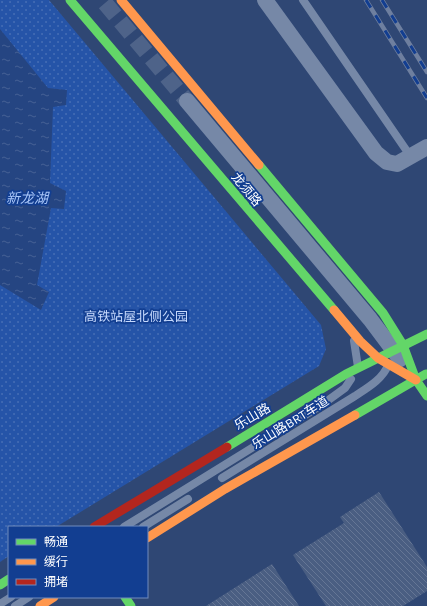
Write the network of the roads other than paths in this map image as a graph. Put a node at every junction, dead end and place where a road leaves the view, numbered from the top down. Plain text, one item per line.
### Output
1 (70, 0) edge
2 (121, 0) edge
3 (265, 0) edge
4 (303, 0) edge
5 (187, 102) tunnel mouth
6 (427, 147) edge
7 (411, 157) junction
8 (346, 324) junction
9 (427, 334) edge
10 (395, 353) junction
11 (378, 358) junction
12 (358, 368) junction
13 (422, 377) edge
14 (427, 396) edge
15 (216, 482) dead end
16 (196, 494) dead end
17 (96, 526) edge
18 (126, 526) edge
19 (145, 526) edge
20 (148, 537) edge
21 (9, 598) edge
22 (27, 598) edge
23 (52, 598) edge
24 (0, 604) edge
25 (15, 606) edge
26 (40, 606) edge

1 - 8 street, 龙须路
2 - 10 street, 龙须路
3 - 7 street
4 - 7 lane
5 - 10 street
6 - 7 street
8 - 11 street, 龙须路
8 - 12 lane
9 - 10 street, 乐山路
10 - 11 street, 乐山路
10 - 11 street, 龙须路
10 - 13 street
10 - 15 lane, 乐山路BRT车道
11 - 12 street, 乐山路
12 - 17 street, 乐山路
12 - 18 lane, 乐山路BRT车道
13 - 14 street
13 - 20 street
16 - 19 lane
21 - 24 lane
22 - 25 lane
23 - 26 street

